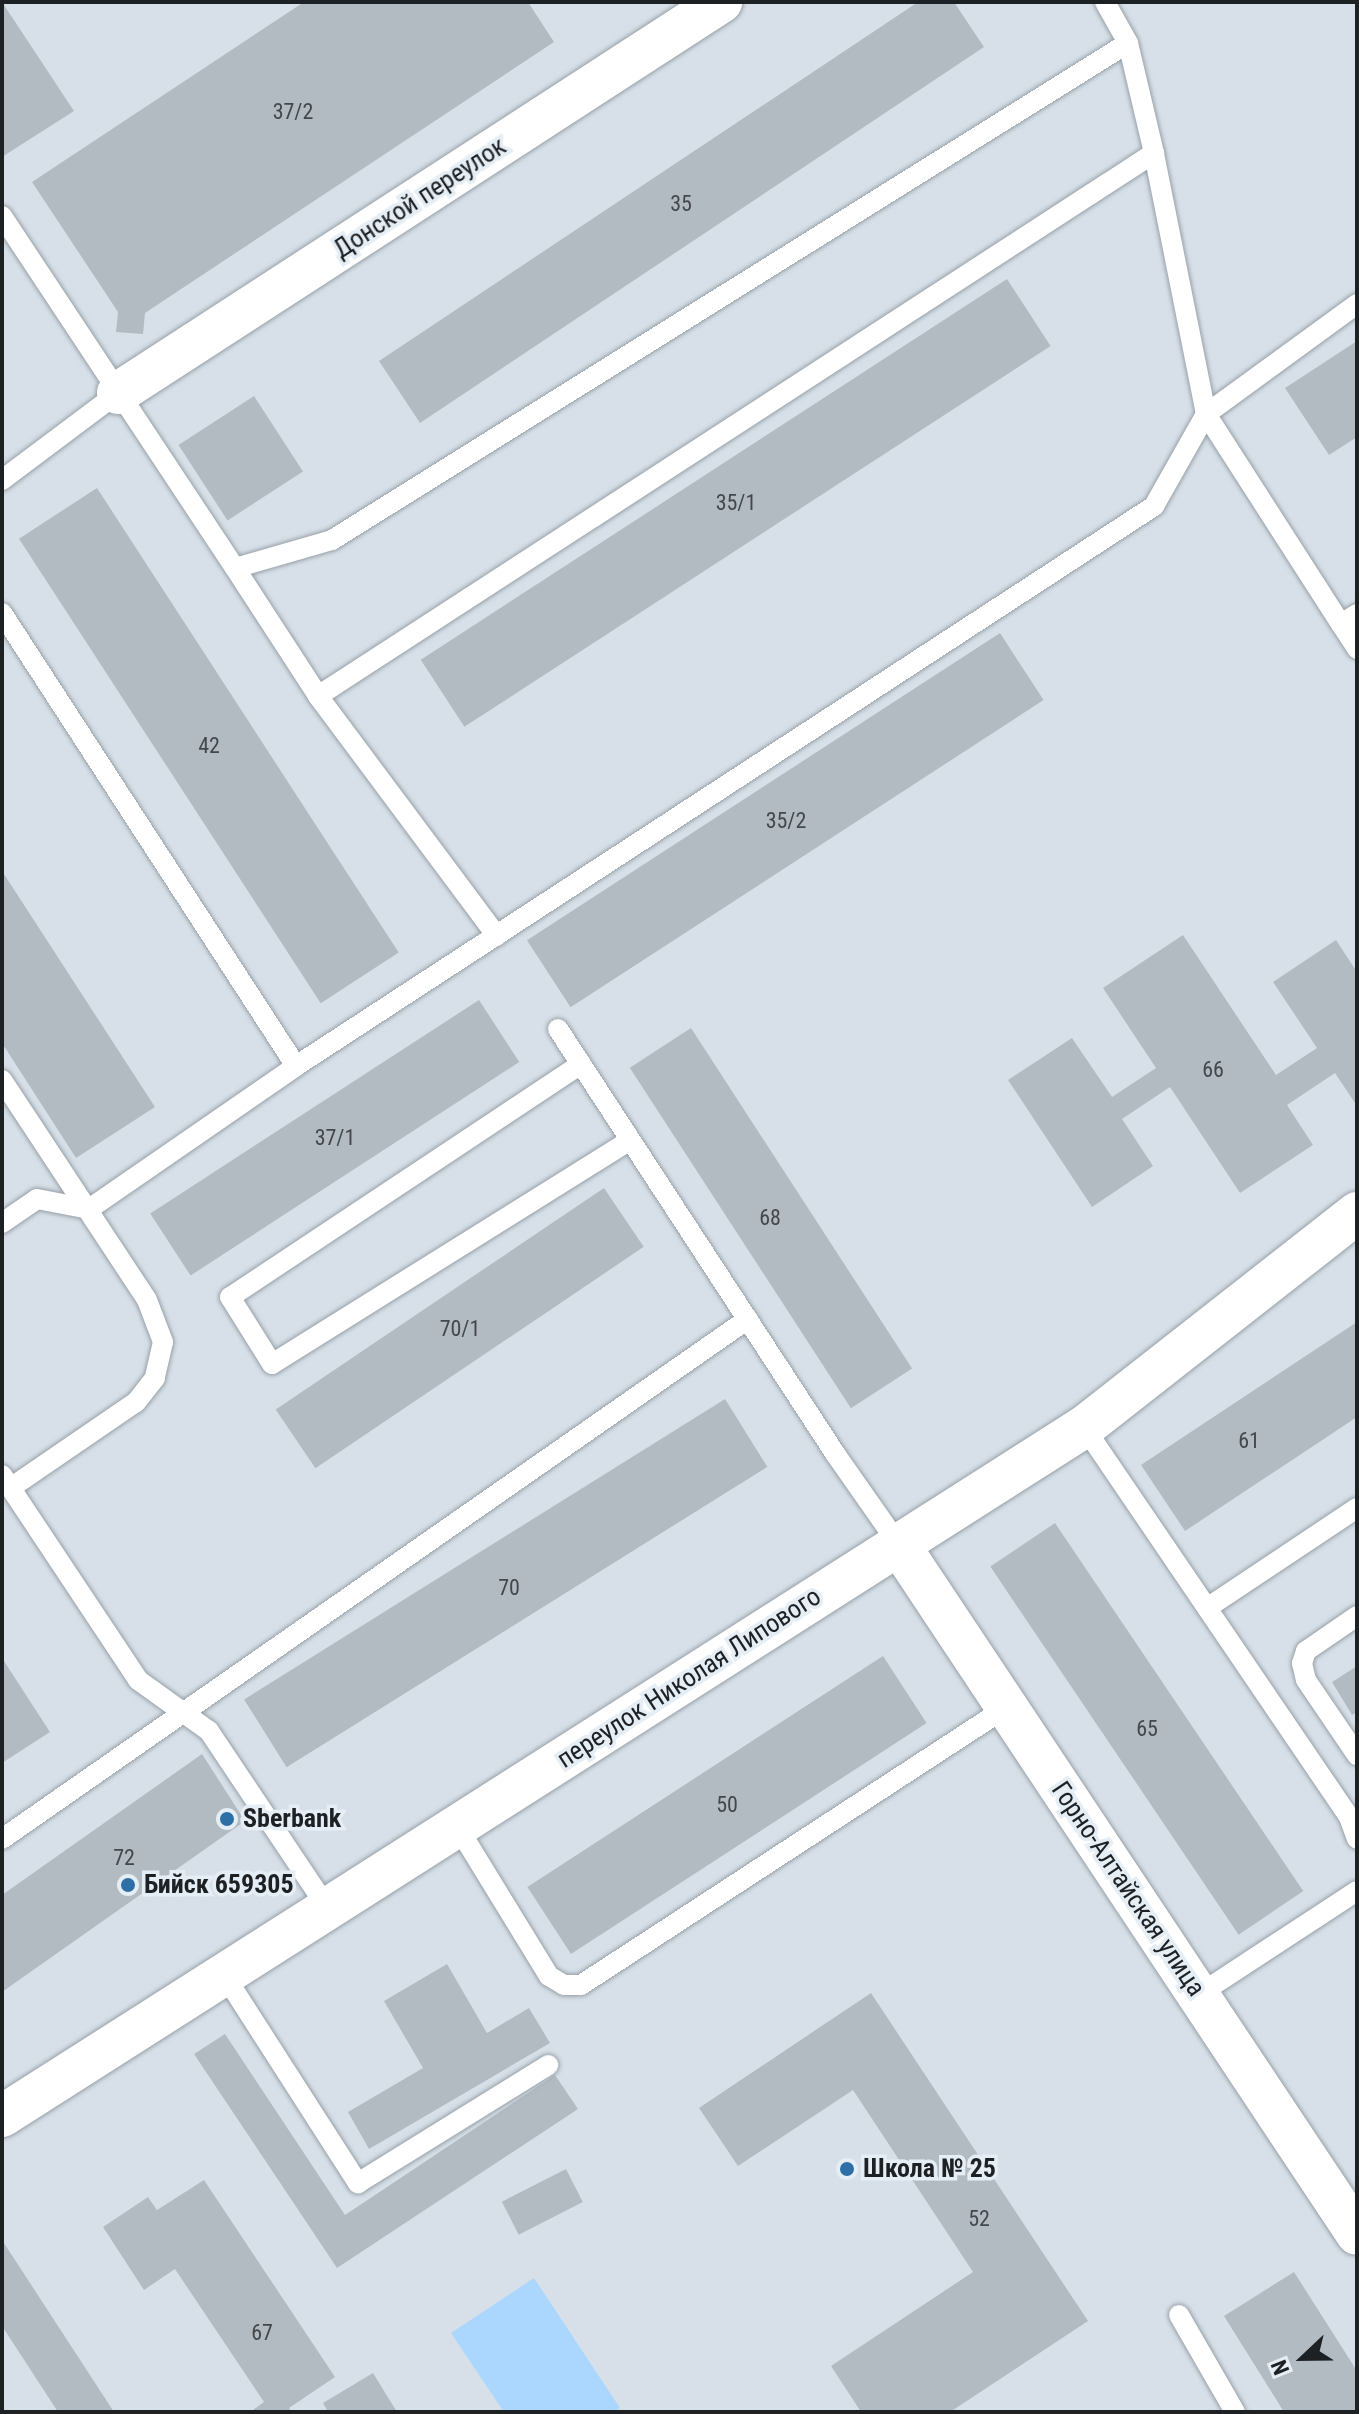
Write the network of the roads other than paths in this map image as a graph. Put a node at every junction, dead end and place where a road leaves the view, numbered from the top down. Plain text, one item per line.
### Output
1 (721, 2) edge
2 (1105, 2) edge
3 (1128, 43) junction
4 (1154, 153) junction
5 (2, 216) edge
6 (1357, 304) edge
7 (118, 393) junction
8 (1206, 414) junction
9 (2, 480) edge
10 (235, 568) junction
11 (2, 613) edge
12 (1349, 619) edge
13 (1357, 649) edge
14 (318, 696) junction
15 (497, 936) junction
16 (558, 1029) dead end
17 (581, 1064) junction
18 (296, 1066) junction
19 (2, 1080) edge
20 (630, 1140) junction
21 (89, 1209) junction
22 (1357, 1213) edge
23 (2, 1223) edge
24 (748, 1319) junction
25 (1084, 1427) junction
26 (7, 1481) edge
27 (1357, 1508) edge
28 (899, 1545) junction
29 (1207, 1608) junction
30 (1357, 1616) edge
31 (1007, 1707) junction
32 (181, 1714) junction
33 (1357, 1755) edge
34 (1353, 1812) edge
35 (457, 1826) junction
36 (2, 1839) edge
37 (1357, 1839) edge
38 (1357, 1891) edge
39 (327, 1907) junction
40 (223, 1973) junction
41 (1198, 1995) junction
42 (548, 2065) dead end
43 (2, 2116) edge
44 (1357, 2234) edge
45 (1179, 2315) dead end
46 (1235, 2412) edge

1 - 7 street, Донской переулок
2 - 3 lane
3 - 4 lane
3 - 10 lane
4 - 8 lane
4 - 14 lane
5 - 7 lane
6 - 8 lane
7 - 9 lane
7 - 10 lane
8 - 12 lane
8 - 15 lane
10 - 14 lane
11 - 18 lane
12 - 13 lane
14 - 15 lane
15 - 18 lane
16 - 17 lane
17 - 20 lane
17 - 20 lane
18 - 21 lane
19 - 21 lane
20 - 24 lane
21 - 23 lane
21 - 26 lane
22 - 25 street, переулок Николая Липового
24 - 28 lane
24 - 32 lane
25 - 28 street, переулок Николая Липового
25 - 29 lane
26 - 32 lane
27 - 29 lane
28 - 31 street, Горно-Алтайская улица
28 - 35 street, переулок Николая Липового
29 - 34 lane
30 - 33 lane
31 - 35 lane
31 - 41 street, Горно-Алтайская улица
32 - 36 lane
32 - 39 lane
34 - 37 lane
35 - 39 street, переулок Николая Липового
38 - 41 lane
39 - 40 street, переулок Николая Липового
40 - 42 lane
40 - 43 street, переулок Николая Липового
41 - 44 street, Горно-Алтайская улица
45 - 46 lane

